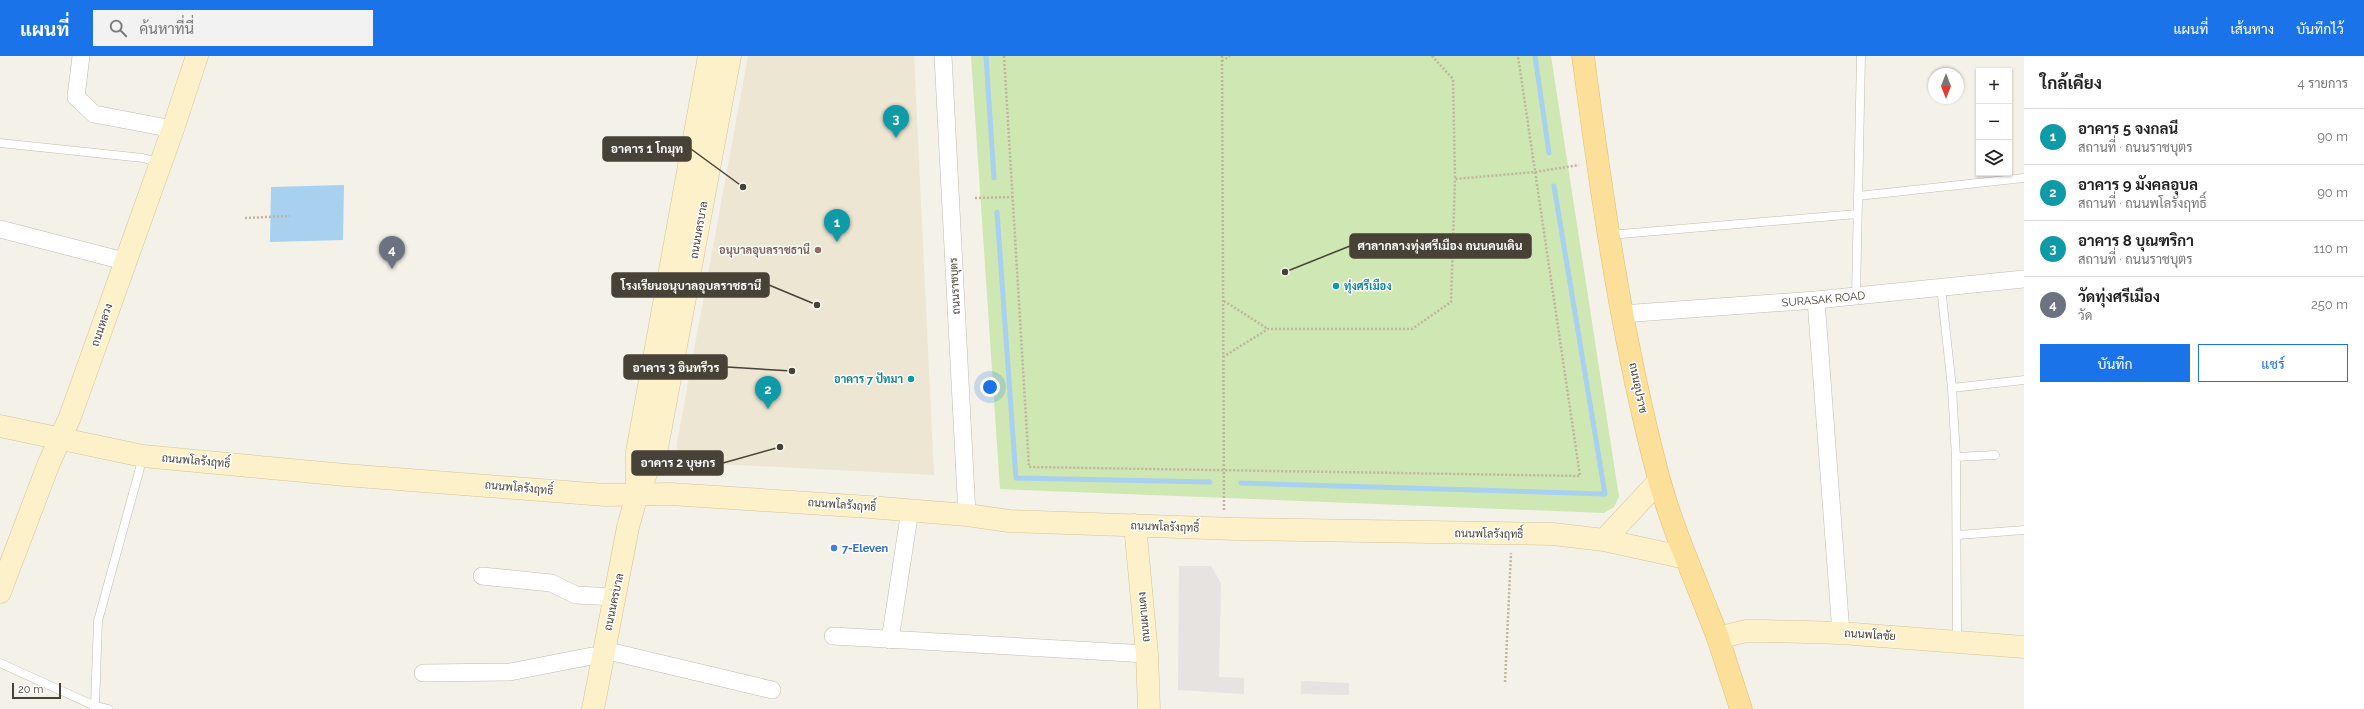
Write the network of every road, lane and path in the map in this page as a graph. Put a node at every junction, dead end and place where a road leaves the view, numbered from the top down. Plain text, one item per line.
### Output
1 (81, 56) edge
2 (197, 56) edge
3 (709, 56) edge
4 (730, 56) edge
5 (943, 56) edge
6 (1004, 56) edge
7 (1222, 56) edge
8 (1230, 56) edge
9 (1432, 56) edge
10 (1518, 56) edge
11 (1582, 56) edge
12 (1861, 56) edge
13 (1222, 61) junction
14 (173, 129) junction
15 (0, 143) edge
16 (1597, 162) junction
17 (161, 163) junction
18 (1535, 172) junction
19 (2024, 178) edge
20 (1455, 179) junction
21 (1858, 196) junction
22 (1013, 197) junction
23 (975, 198) dead end
24 (1857, 214) junction
25 (290, 216) dead end
26 (245, 218) dead end
27 (690, 224) junction
28 (0, 229) edge
29 (1609, 235) junction
30 (124, 261) junction
31 (2024, 279) edge
32 (1941, 287) junction
33 (1856, 296) junction
34 (1816, 300) junction
35 (1224, 301) junction
36 (1622, 314) junction
37 (1268, 329) junction
38 (1223, 357) junction
39 (2024, 380) edge
40 (1952, 388) junction
41 (0, 426) edge
42 (60, 440) junction
43 (1995, 455) dead end
44 (143, 456) junction
45 (1956, 457) junction
46 (1223, 470) junction
47 (1660, 481) junction
48 (637, 495) junction
49 (910, 510) junction
50 (968, 515) junction
51 (1135, 526) junction
52 (1225, 529) junction
53 (2024, 530) edge
54 (1511, 534) junction
55 (1958, 535) junction
56 (1604, 540) junction
57 (1686, 558) junction
58 (482, 576) dead end
59 (0, 592) edge
60 (615, 596) junction
61 (1841, 633) junction
62 (833, 636) dead end
63 (1718, 638) junction
64 (890, 640) junction
65 (1957, 640) junction
66 (2024, 647) edge
67 (603, 654) junction
68 (1147, 654) junction
69 (0, 663) edge
70 (423, 673) dead end
71 (1505, 682) dead end
72 (772, 690) dead end
73 (94, 708) edge
74 (108, 709) edge
75 (593, 709) edge
76 (1149, 709) edge
77 (1741, 709) edge

1 - 14 street
2 - 14 street, ถนนหลวง
3 - 27 street, ถนนนครบาล
4 - 27 street, ถนนนครบาล
5 - 50 street, ถนนราชบุตร
6 - 22 path
7 - 13 path
8 - 13 path
9 - 20 path
10 - 18 path
11 - 16 main road, ถนนอุปราช
12 - 21 lane
13 - 35 path
14 - 17 street, ถนนหลวง
15 - 17 lane
16 - 18 path
16 - 29 main road, ถนนอุปราช
17 - 30 street, ถนนหลวง
18 - 20 path
18 - 46 path
19 - 21 lane
20 - 37 path
21 - 24 lane
22 - 23 path
22 - 46 path
24 - 29 lane
24 - 33 lane
25 - 26 path
27 - 48 street, ถนนนครบาล
28 - 30 street
29 - 36 main road, ถนนอุปราช
30 - 42 street, ถนนหลวง
31 - 32 street, SURASAK ROAD
32 - 33 street, SURASAK ROAD
32 - 40 lane
33 - 34 street, SURASAK ROAD
34 - 36 street, SURASAK ROAD
34 - 61 street
35 - 37 path
35 - 38 path
36 - 47 main road, ถนนอุปราช
37 - 38 path
38 - 46 path
39 - 40 lane
40 - 45 lane
41 - 42 street, ถนนพโลรังฤทธิ์
42 - 44 street, ถนนพโลรังฤทธิ์
42 - 59 street, ถนนหลวง
43 - 45 lane
44 - 48 street, ถนนพโลรังฤทธิ์
44 - 73 lane
45 - 55 lane
46 - 52 path
47 - 56 street
47 - 57 main road, ถนนอุปราช
48 - 49 street, ถนนพโลรังฤทธิ์
48 - 60 street, ถนนนครบาล
49 - 50 street, ถนนพโลรังฤทธิ์
49 - 64 street
50 - 51 street, ถนนพโลรังฤทธิ์
51 - 52 street, ถนนพโลรังฤทธิ์
51 - 68 street, ถนนผาแดง
52 - 54 street, ถนนพโลรังฤทธิ์
53 - 55 lane
54 - 56 street, ถนนพโลรังฤทธิ์
54 - 71 path
55 - 65 lane
56 - 57 street, ถนนพโลรังฤทธิ์
57 - 63 main road, ถนนอุปราช
58 - 60 street
60 - 67 street, ถนนนครบาล
61 - 63 street, ถนนพโลชัย
61 - 65 street, ถนนพโลชัย
62 - 64 street
63 - 77 main road, ถนนอุปราช
64 - 68 street
65 - 66 street, ถนนพโลชัย
67 - 70 street
67 - 72 street
67 - 75 street, ถนนนครบาล
68 - 76 street, ถนนผาแดง
69 - 73 lane
73 - 74 lane

